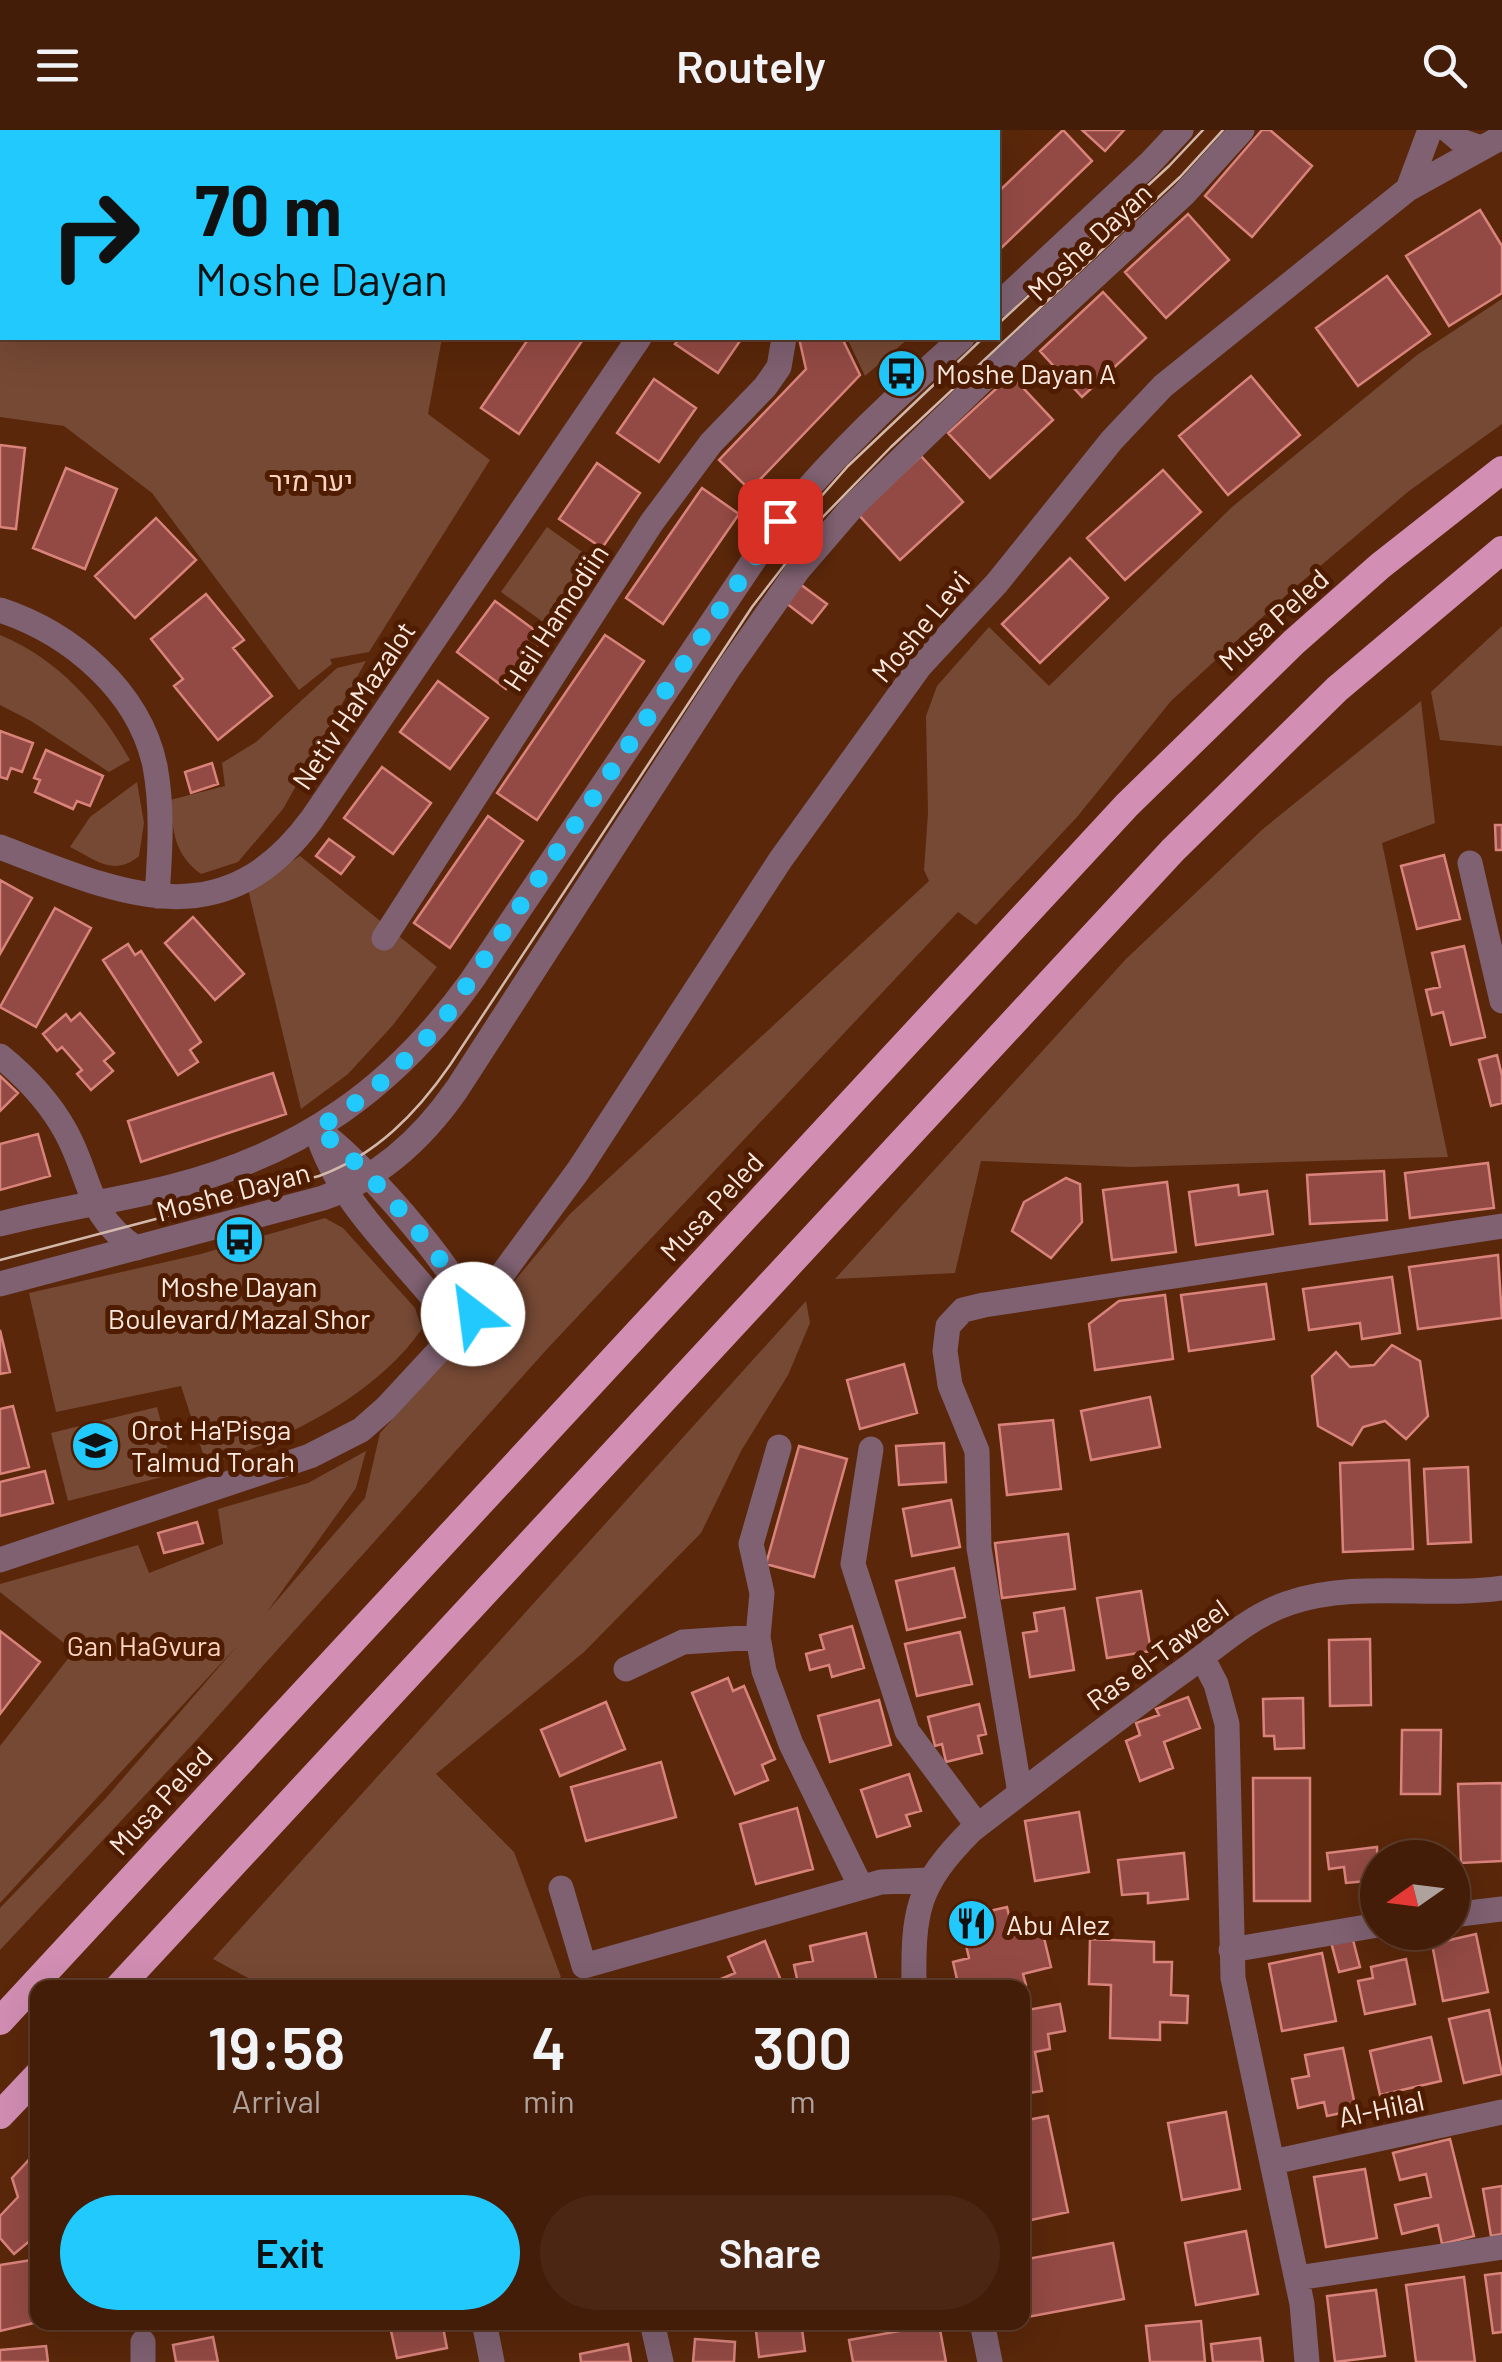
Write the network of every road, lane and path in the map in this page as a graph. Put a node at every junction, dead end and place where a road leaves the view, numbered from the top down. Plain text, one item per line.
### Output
1 (1181, 130) edge
2 (1242, 130) edge
3 (1430, 130) edge
4 (1448, 130) edge
5 (1492, 142) edge
6 (1408, 189) junction
7 (1000, 303) edge
8 (638, 340) edge
9 (784, 340) edge
10 (960, 340) edge
11 (1502, 470) edge
12 (1502, 550) edge
13 (0, 610) edge
14 (0, 848) edge
15 (1470, 863) dead end
16 (156, 896) junction
17 (384, 938) dead end
18 (1502, 1001) edge
19 (0, 1056) edge
20 (316, 1129) junction
21 (370, 1177) junction
22 (343, 1191) junction
23 (92, 1202) junction
24 (0, 1224) edge
25 (1502, 1226) edge
26 (136, 1248) junction
27 (0, 1284) edge
28 (473, 1314) junction
29 (779, 1446) dead end
30 (872, 1450) dead end
31 (0, 1560) edge
32 (1502, 1588) edge
33 (758, 1637) junction
34 (1202, 1658) junction
35 (626, 1668) dead end
36 (1020, 1792) junction
37 (977, 1825) junction
38 (930, 1880) junction
39 (860, 1887) junction
40 (561, 1888) dead end
41 (1502, 1909) edge
42 (1470, 1913) edge
43 (1360, 1929) edge
44 (1231, 1950) junction
45 (38, 1980) edge
46 (125, 1980) edge
47 (914, 1980) edge
48 (30, 1989) edge
49 (0, 2021) edge
50 (30, 2083) edge
51 (1502, 2112) edge
52 (0, 2115) edge
53 (1274, 2162) junction
54 (1502, 2247) edge
55 (1297, 2278) junction
56 (486, 2330) edge
57 (654, 2330) edge
58 (984, 2330) edge
59 (492, 2362) edge
60 (660, 2362) edge
61 (990, 2362) edge
62 (1307, 2362) edge

1 - 7 street, Moshe Dayan
2 - 21 street, Moshe Dayan
3 - 6 street
4 - 5 street
5 - 6 street, Moshe Levi
6 - 28 street, Moshe Levi
8 - 16 street, Netiv HaMazalot
9 - 17 street, Heil Hamodiin
10 - 20 street, Moshe Dayan
11 - 45 highway, Musa Peled
12 - 46 highway
13 - 16 street
14 - 16 street, Netiv HaMazalot
15 - 18 street
19 - 23 street
20 - 21 street
20 - 22 street
20 - 23 street, Moshe Dayan
21 - 22 street, Moshe Dayan
21 - 28 street
22 - 26 street, Moshe Dayan
22 - 28 street
23 - 24 street, Moshe Dayan
23 - 26 street
25 - 36 street
26 - 27 street, Moshe Dayan
28 - 31 street, Moshe Levi
29 - 33 street
30 - 37 street
32 - 34 street, Ras el-Taweel
33 - 35 street
33 - 39 street
34 - 36 street, Ras el-Taweel
34 - 44 street
36 - 37 street, Ras el-Taweel
37 - 38 street, Ras el-Taweel
38 - 39 street
38 - 47 street, Ras el-Taweel
39 - 40 street
41 - 42 street
43 - 44 street
44 - 53 street
48 - 49 highway, Musa Peled
50 - 52 highway
51 - 53 street, Al-Hilal
53 - 55 street
54 - 55 street
55 - 62 street
56 - 59 street
57 - 60 street
58 - 61 street

